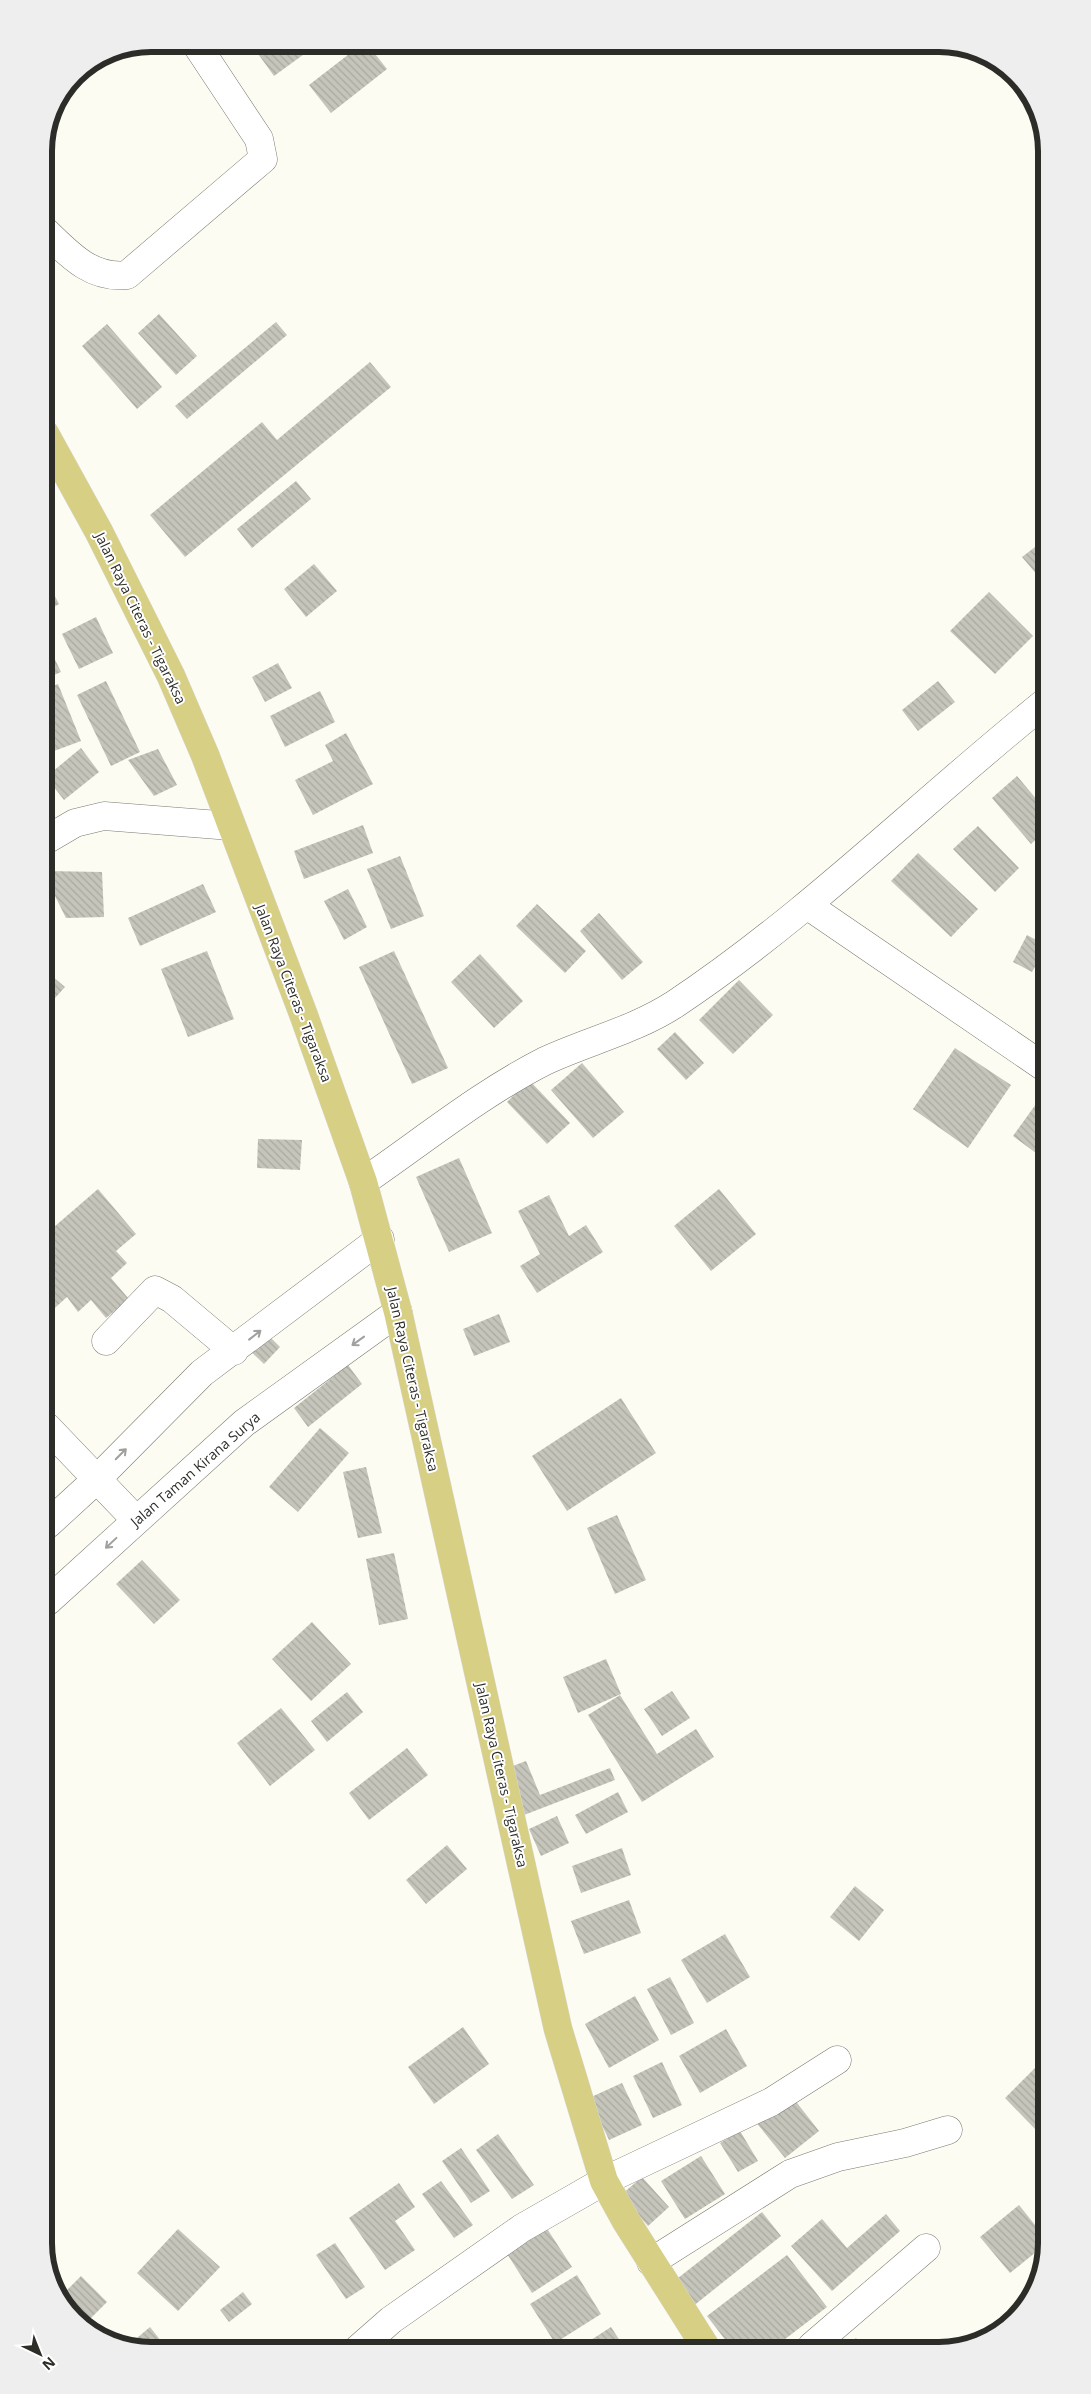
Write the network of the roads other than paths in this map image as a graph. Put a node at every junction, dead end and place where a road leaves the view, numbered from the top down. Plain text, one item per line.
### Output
1 (201, 52) edge
2 (53, 239) edge
3 (53, 448) edge
4 (1038, 708) edge
5 (231, 826) junction
6 (53, 836) edge
7 (807, 905) junction
8 (1038, 1063) edge
9 (364, 1182) junction
10 (380, 1239) junction
11 (398, 1312) junction
12 (106, 1340) dead end
13 (234, 1351) junction
14 (52, 1433) edge
15 (96, 1480) junction
16 (52, 1520) edge
17 (136, 1520) junction
18 (52, 1597) edge
19 (837, 2060) dead end
20 (948, 2130) dead end
21 (604, 2181) junction
22 (926, 2248) dead end
23 (651, 2262) junction
24 (367, 2341) edge
25 (702, 2342) edge
26 (817, 2342) edge

1 - 2 street
3 - 5 main road, Jalan Raya Citeras - Tigaraksa
4 - 7 street
5 - 6 street
5 - 9 main road, Jalan Raya Citeras - Tigaraksa
7 - 8 street
7 - 9 street
9 - 10 main road, Jalan Raya Citeras - Tigaraksa
10 - 11 main road, Jalan Raya Citeras - Tigaraksa
13 -> 10 street
11 -> 17 street, Jalan Taman Kirana Surya
11 - 21 main road, Jalan Raya Citeras - Tigaraksa
12 - 13 street
15 -> 13 street
14 - 15 street
15 - 16 street
15 - 17 street
17 -> 18 street, Jalan Taman Kirana Surya
19 - 21 street
20 - 23 street
21 - 23 main road, Jalan Raya Citeras - Tigaraksa
21 - 24 street
22 - 26 street
23 - 25 main road, Jalan Raya Citeras - Tigaraksa

